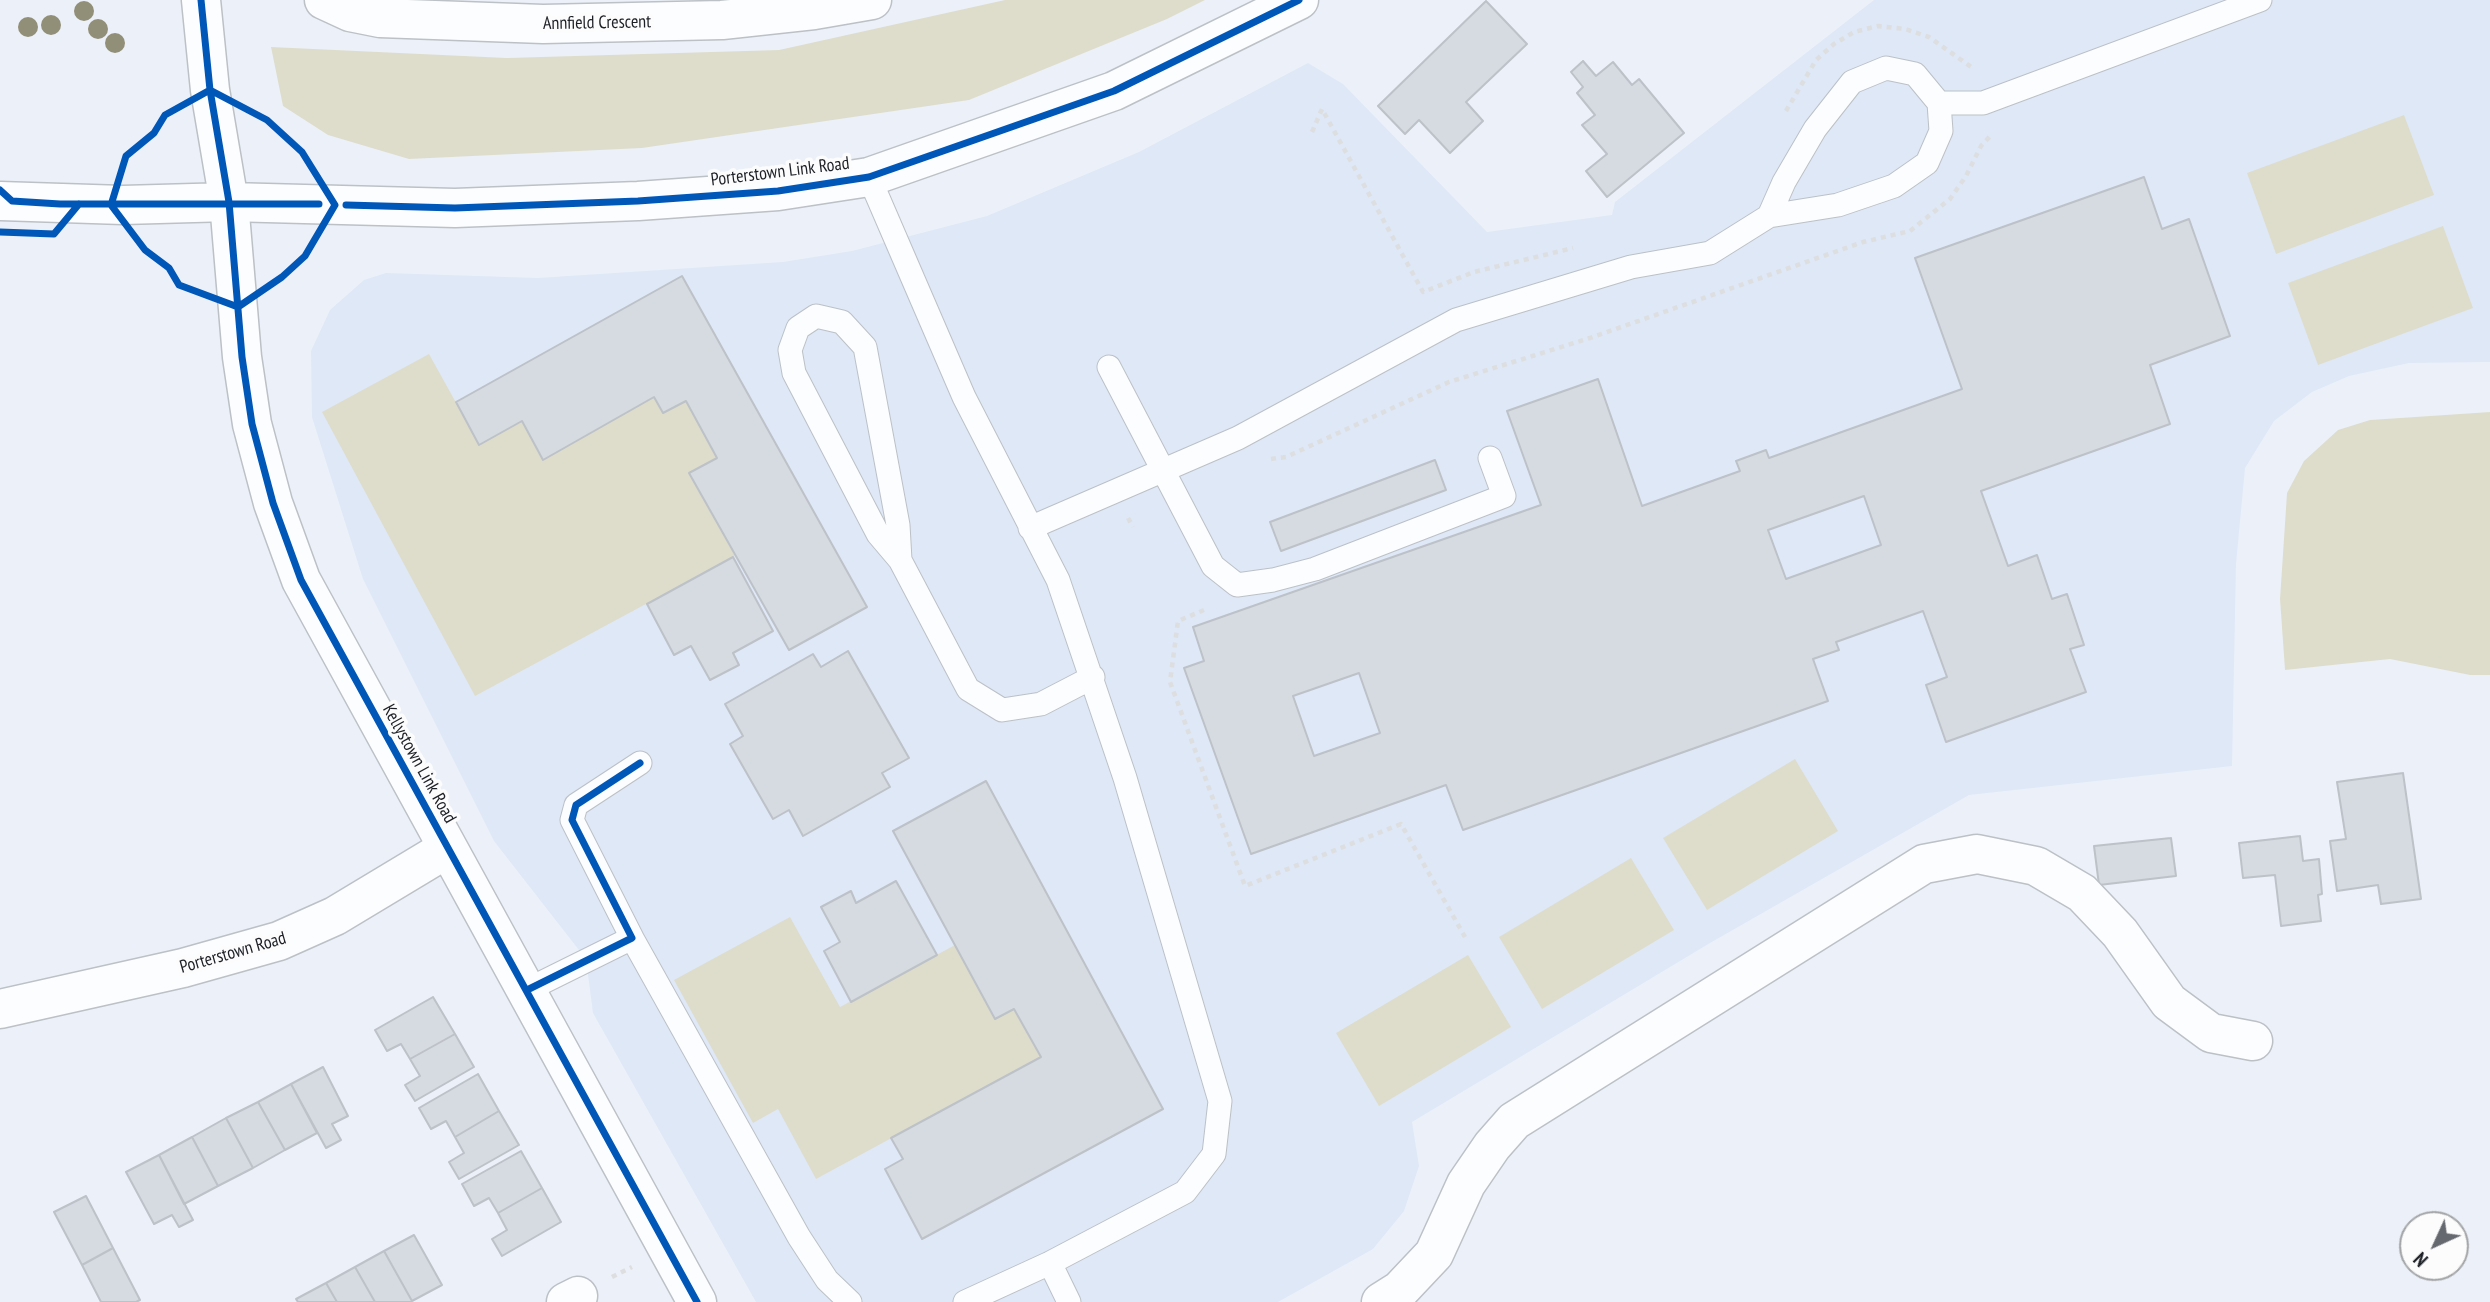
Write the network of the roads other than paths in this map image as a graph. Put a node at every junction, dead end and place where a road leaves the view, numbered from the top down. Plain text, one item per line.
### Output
1 (201, 0) edge
2 (324, 0) edge
3 (872, 0) edge
4 (1299, 0) edge
5 (2260, 0) edge
6 (682, 11) edge
7 (1939, 103) junction
8 (869, 177) junction
9 (0, 201) edge
10 (229, 202) junction
11 (1769, 216) junction
12 (1110, 367) dead end
13 (1490, 458) dead end
14 (1165, 472) junction
15 (1030, 528) junction
16 (900, 561) junction
17 (1093, 677) junction
18 (640, 763) dead end
19 (448, 848) junction
20 (632, 938) junction
21 (527, 990) junction
22 (0, 1009) edge
23 (2253, 1041) dead end
24 (1050, 1263) junction
25 (696, 1302) edge
26 (850, 1302) edge
27 (965, 1302) edge
28 (1069, 1302) edge
29 (1381, 1302) edge

1 - 10 street, Kellystown Link Road
2 - 6 street, Annfield Crescent
3 - 6 street, Annfield Crescent
4 - 8 street, Porterstown Link Road
5 - 7 lane
7 - 11 lane
7 - 11 lane
8 - 10 street, Porterstown Link Road
8 - 15 lane
9 - 10 street, Porterstown Link Road
10 - 19 street, Kellystown Link Road
11 - 14 lane
12 - 14 lane
13 - 14 lane
14 - 15 lane
15 - 17 lane
16 - 16 lane
16 - 17 lane
17 - 24 lane
18 - 20 lane
19 - 21 street, Kellystown Link Road
19 - 22 street, Porterstown Road
20 - 21 lane
20 - 26 lane
21 - 25 street, Kellystown Link Road
23 - 29 street
24 - 27 lane
24 - 28 lane

